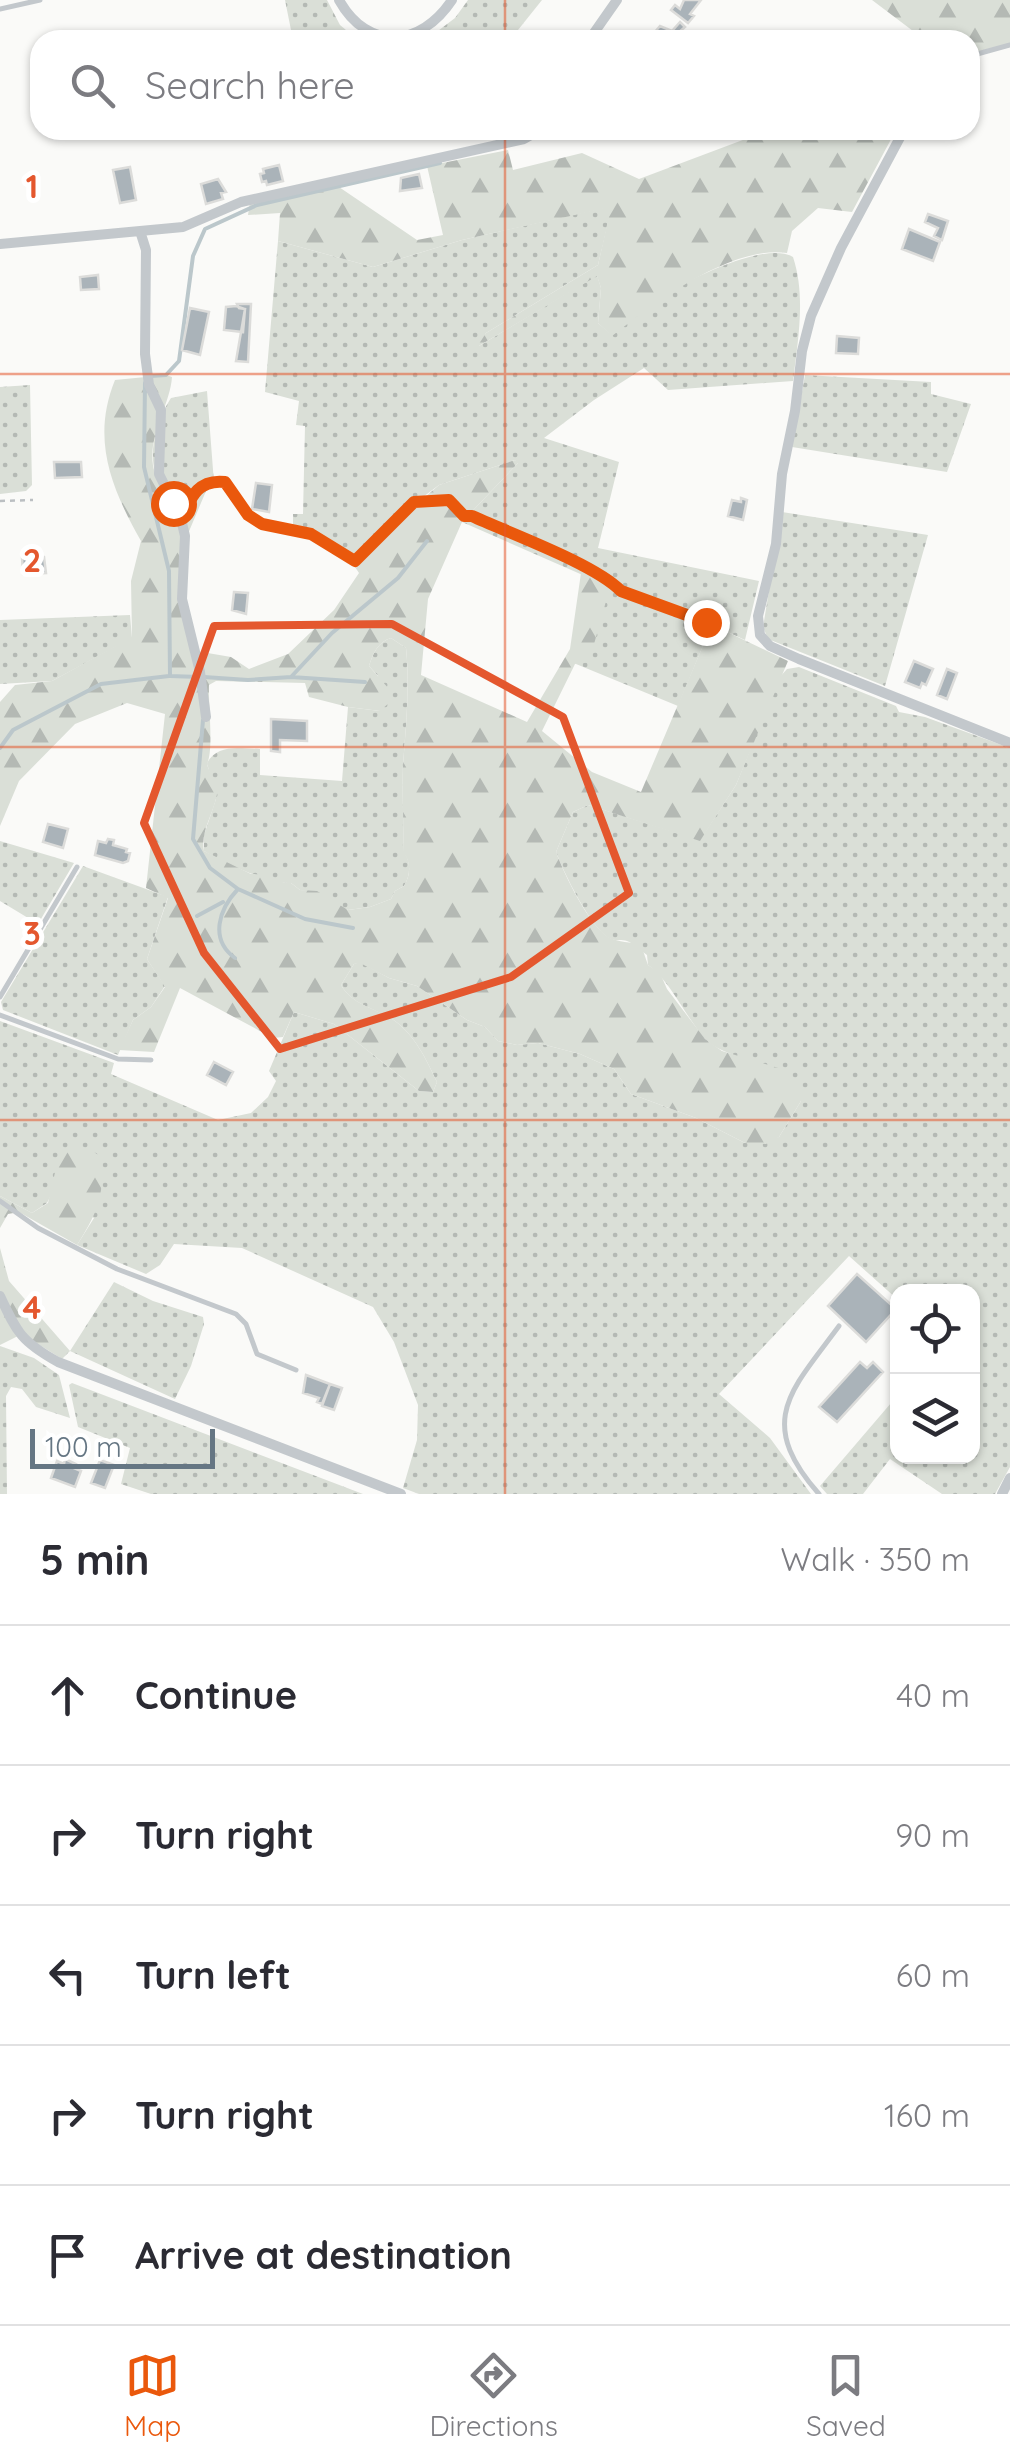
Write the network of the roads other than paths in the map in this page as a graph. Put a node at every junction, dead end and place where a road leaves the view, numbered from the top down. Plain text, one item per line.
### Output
1 (40, 0) edge
2 (340, 0) edge
3 (452, 0) edge
4 (617, 0) edge
5 (0, 9) edge
6 (364, 30) edge
7 (419, 30) edge
8 (597, 30) edge
9 (1010, 45) edge
10 (980, 53) edge
11 (524, 140) edge
12 (899, 140) edge
13 (140, 231) junction
14 (0, 244) edge
15 (206, 717) dead end
16 (1010, 743) edge
17 (77, 867) dead end
18 (0, 996) edge
19 (0, 1014) edge
20 (151, 1060) dead end
21 (0, 1201) edge
22 (0, 1296) edge
23 (839, 1326) dead end
24 (296, 1370) dead end
25 (1010, 1478) edge
26 (402, 1494) edge
27 (819, 1494) edge
28 (1002, 1494) edge

1 - 5 lane
2 - 6 street
3 - 7 street
4 - 8 street
9 - 10 lane
11 - 13 street
12 - 16 street
13 - 14 street
13 - 15 street
17 - 18 lane
19 - 20 lane
21 - 24 lane
22 - 26 street
23 - 27 lane
25 - 28 street

